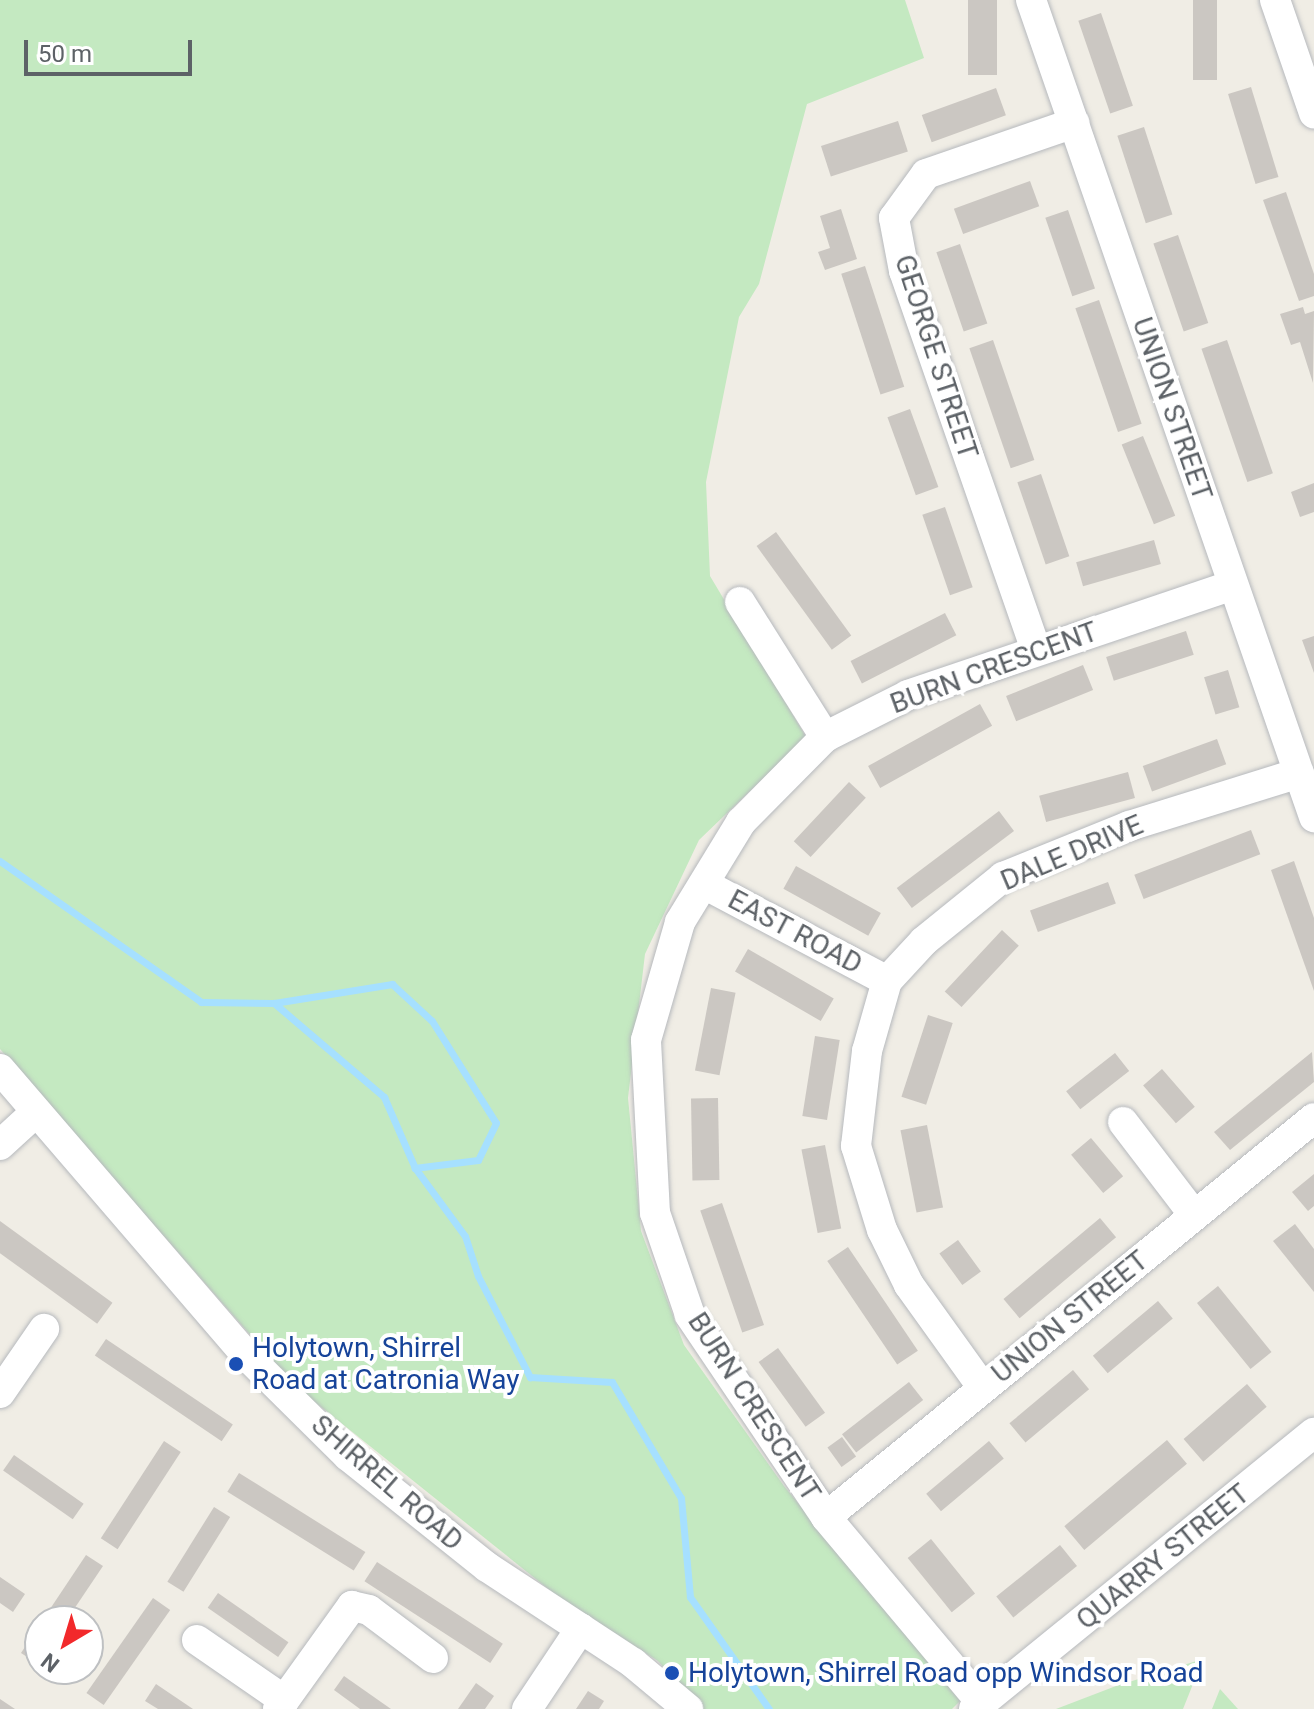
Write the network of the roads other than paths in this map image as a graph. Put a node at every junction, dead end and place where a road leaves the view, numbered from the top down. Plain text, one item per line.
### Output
1 (1031, 0) edge
2 (1275, 0) edge
3 (1314, 113) edge
4 (1074, 123) junction
5 (1233, 585) junction
6 (740, 602) dead end
7 (1036, 650) junction
8 (825, 737) junction
9 (1299, 773) junction
10 (1314, 817) edge
11 (704, 884) junction
12 (887, 981) junction
13 (0, 1069) edge
14 (36, 1112) junction
15 (1314, 1118) edge
16 (1123, 1122) dead end
17 (0, 1145) edge
18 (1194, 1215) junction
19 (44, 1329) dead end
20 (983, 1388) junction
21 (0, 1393) edge
22 (1314, 1433) edge
23 (826, 1517) junction
24 (581, 1628) junction
25 (197, 1640) dead end
26 (433, 1658) dead end
27 (281, 1705) edge
28 (978, 1706) edge
29 (527, 1709) edge
30 (688, 1709) edge

1 - 4 street, UNION STREET
2 - 3 street
4 - 5 street, UNION STREET
4 - 7 street, GEORGE STREET
5 - 7 street, BURN CRESCENT
5 - 9 street, UNION STREET
6 - 8 street
7 - 8 street, BURN CRESCENT
8 - 11 street, BURN CRESCENT
9 - 10 street, UNION STREET
9 - 12 street, DALE DRIVE
11 - 12 street, EAST ROAD
11 - 23 street, BURN CRESCENT
12 - 20 street, DALE DRIVE
13 - 14 street, SHIRREL ROAD
14 - 17 street
14 - 24 street, SHIRREL ROAD
15 - 18 street, UNION STREET
16 - 18 street
18 - 20 street, UNION STREET
19 - 21 street
20 - 23 street, UNION STREET
22 - 28 street, QUARRY STREET
23 - 28 street, BURN CRESCENT
24 - 29 street
24 - 30 street, SHIRREL ROAD
25 - 27 street
26 - 27 street

